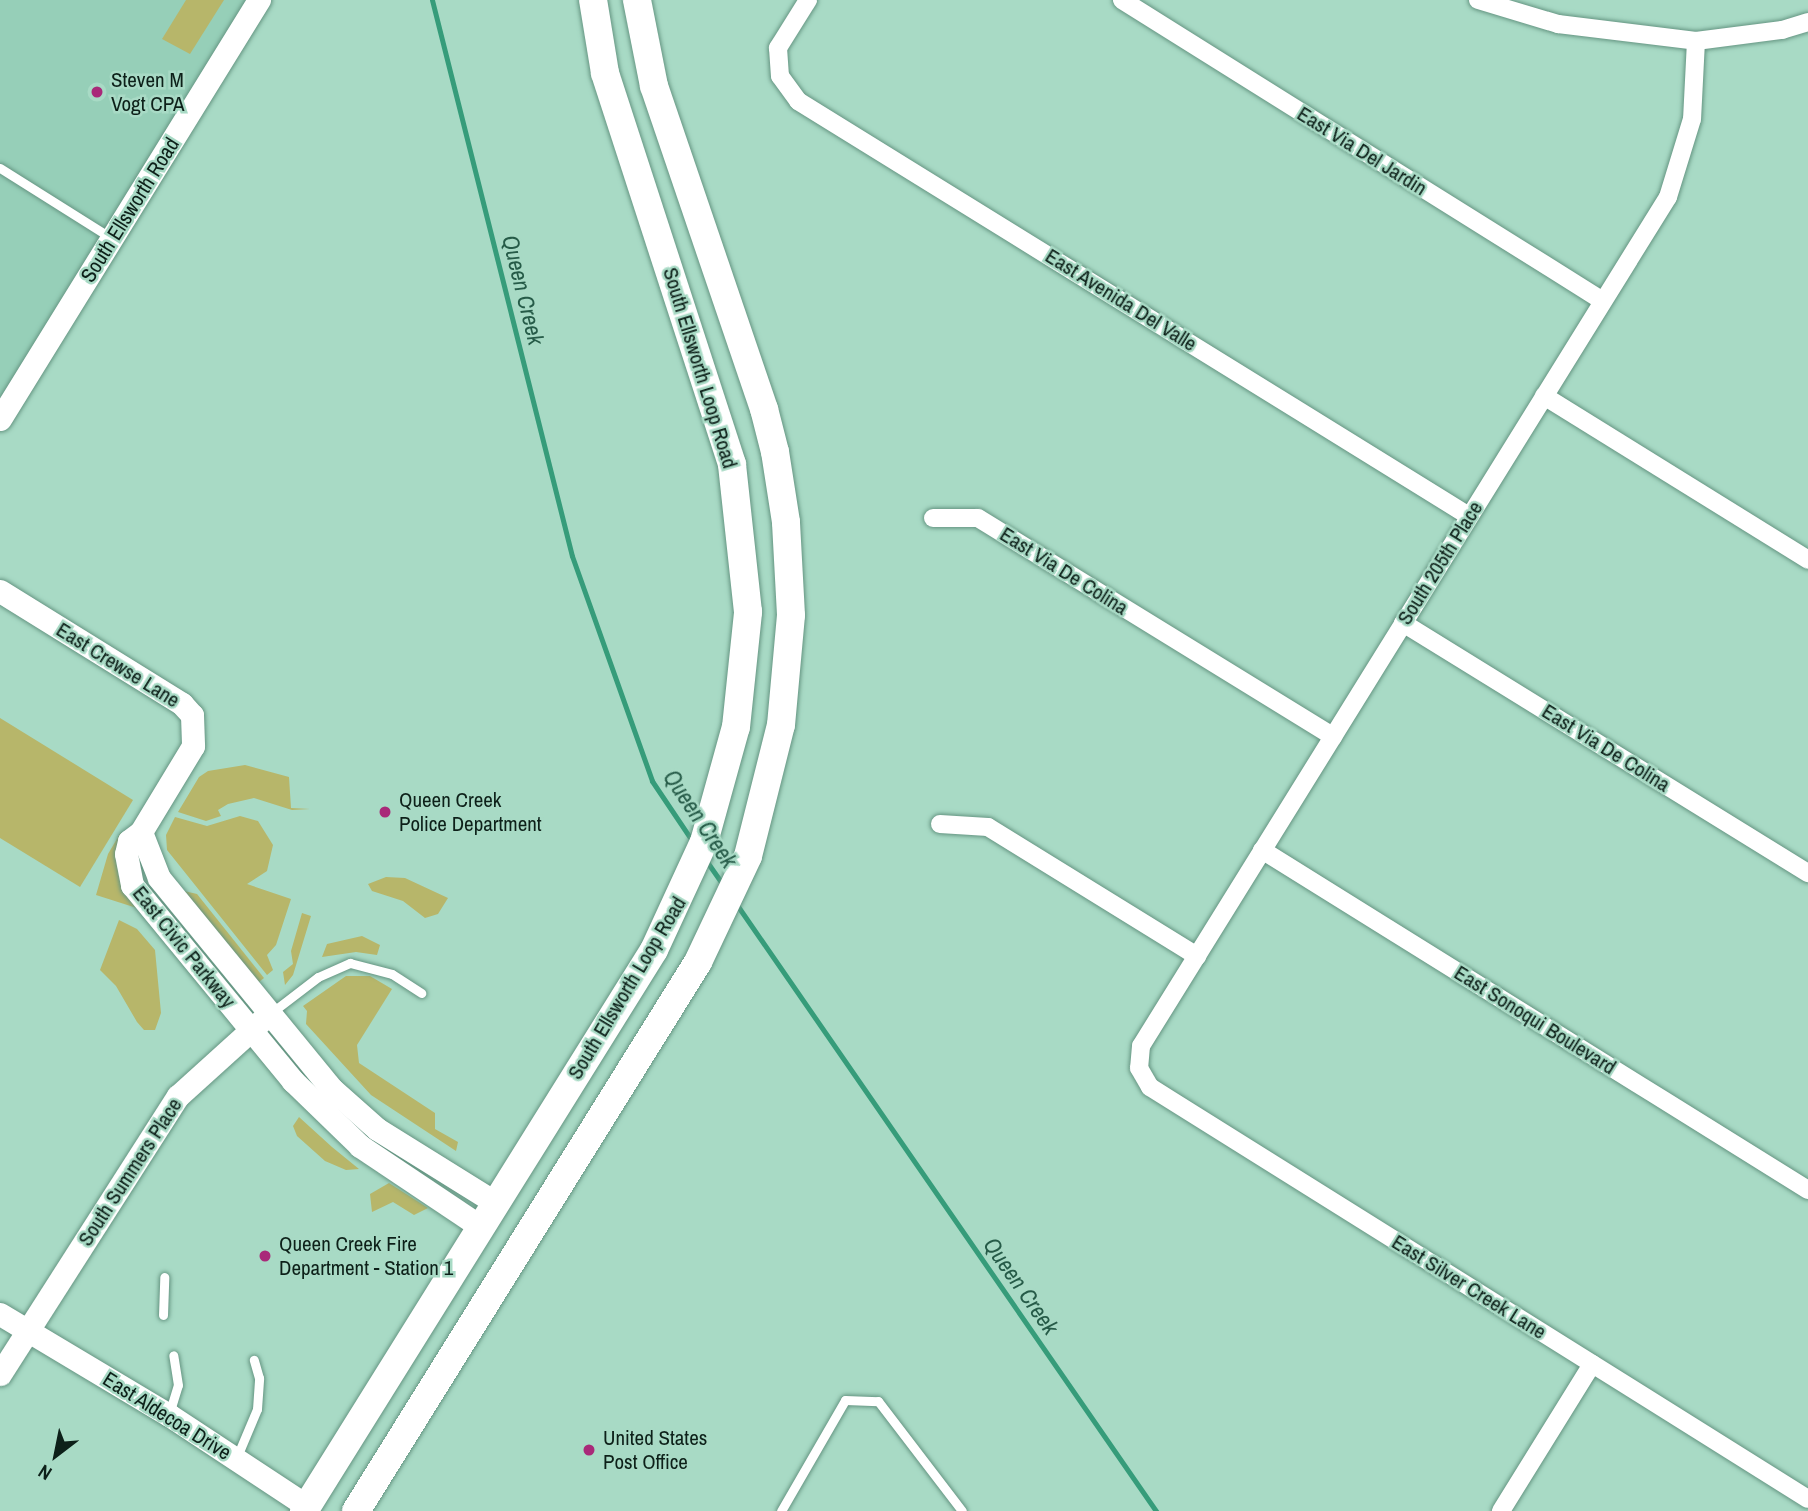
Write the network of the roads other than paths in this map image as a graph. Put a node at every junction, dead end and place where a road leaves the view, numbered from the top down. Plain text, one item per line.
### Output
1 (259, 0) edge
2 (593, 0) edge
3 (637, 0) edge
4 (808, 0) edge
5 (1122, 0) edge
6 (1478, 0) edge
7 (1808, 22) edge
8 (1696, 41) junction
9 (0, 168) edge
10 (112, 239) junction
11 (1603, 301) junction
12 (1544, 396) junction
13 (0, 419) edge
14 (1469, 516) junction
15 (933, 518) dead end
16 (1808, 560) edge
17 (0, 591) edge
18 (1403, 623) junction
19 (1333, 736) junction
20 (940, 824) dead end
21 (141, 832) junction
22 (1262, 850) junction
23 (1808, 873) edge
24 (1197, 956) junction
25 (421, 993) dead end
26 (270, 1014) junction
27 (250, 1028) junction
28 (1139, 1068) joint
29 (1808, 1190) edge
30 (496, 1203) junction
31 (481, 1227) junction
32 (164, 1277) dead end
33 (0, 1314) edge
34 (163, 1315) dead end
35 (26, 1330) junction
36 (173, 1355) dead end
37 (254, 1360) dead end
38 (1592, 1364) junction
39 (0, 1374) edge
40 (169, 1415) junction
41 (236, 1460) junction
42 (1808, 1499) edge
43 (309, 1509) edge
44 (356, 1511) edge
45 (780, 1511) edge
46 (962, 1511) edge
47 (1501, 1511) edge

1 - 10 street, South Ellsworth Road
2 - 30 main road, South Ellsworth Loop Road
3 - 44 main road, South Ellsworth Loop Road
4 - 14 street, East Avenida Del Valle
5 - 11 street, East Via Del Jardin
6 - 8 street
7 - 8 street
8 - 11 street, South 205th Place
9 - 10 lane
10 - 13 street, South Ellsworth Road
11 - 12 street, South 205th Place
12 - 14 street, South 205th Place
12 - 16 street
14 - 18 street, South 205th Place
15 - 19 street, East Via De Colina
17 - 21 street, East Crewse Lane
18 - 19 street, South 205th Place
18 - 23 street, East Via De Colina
19 - 22 street, South 205th Place
20 - 24 street
21 - 26 street, East Civic Parkway
21 - 27 street, East Civic Parkway
22 - 24 street, South 205th Place
22 - 29 street, East Sonoqui Boulevard
24 - 28 street, South 205th Place
25 - 26 lane
26 - 27 street, South Summers Place
26 - 30 street, East Civic Parkway
27 - 31 street, East Civic Parkway
27 - 35 street, South Summers Place
28 - 38 street, East Silver Creek Lane
30 - 31 main road, South Ellsworth Loop Road
31 - 43 main road, South Ellsworth Loop Road
32 - 34 lane
33 - 35 street, East Aldecoa Drive
35 - 39 street, South Summers Place
35 - 40 street, East Aldecoa Drive
36 - 40 lane
37 - 41 lane
38 - 42 street, East Silver Creek Lane
38 - 47 street
40 - 41 street, East Aldecoa Drive
41 - 43 street, East Aldecoa Drive
45 - 46 lane

